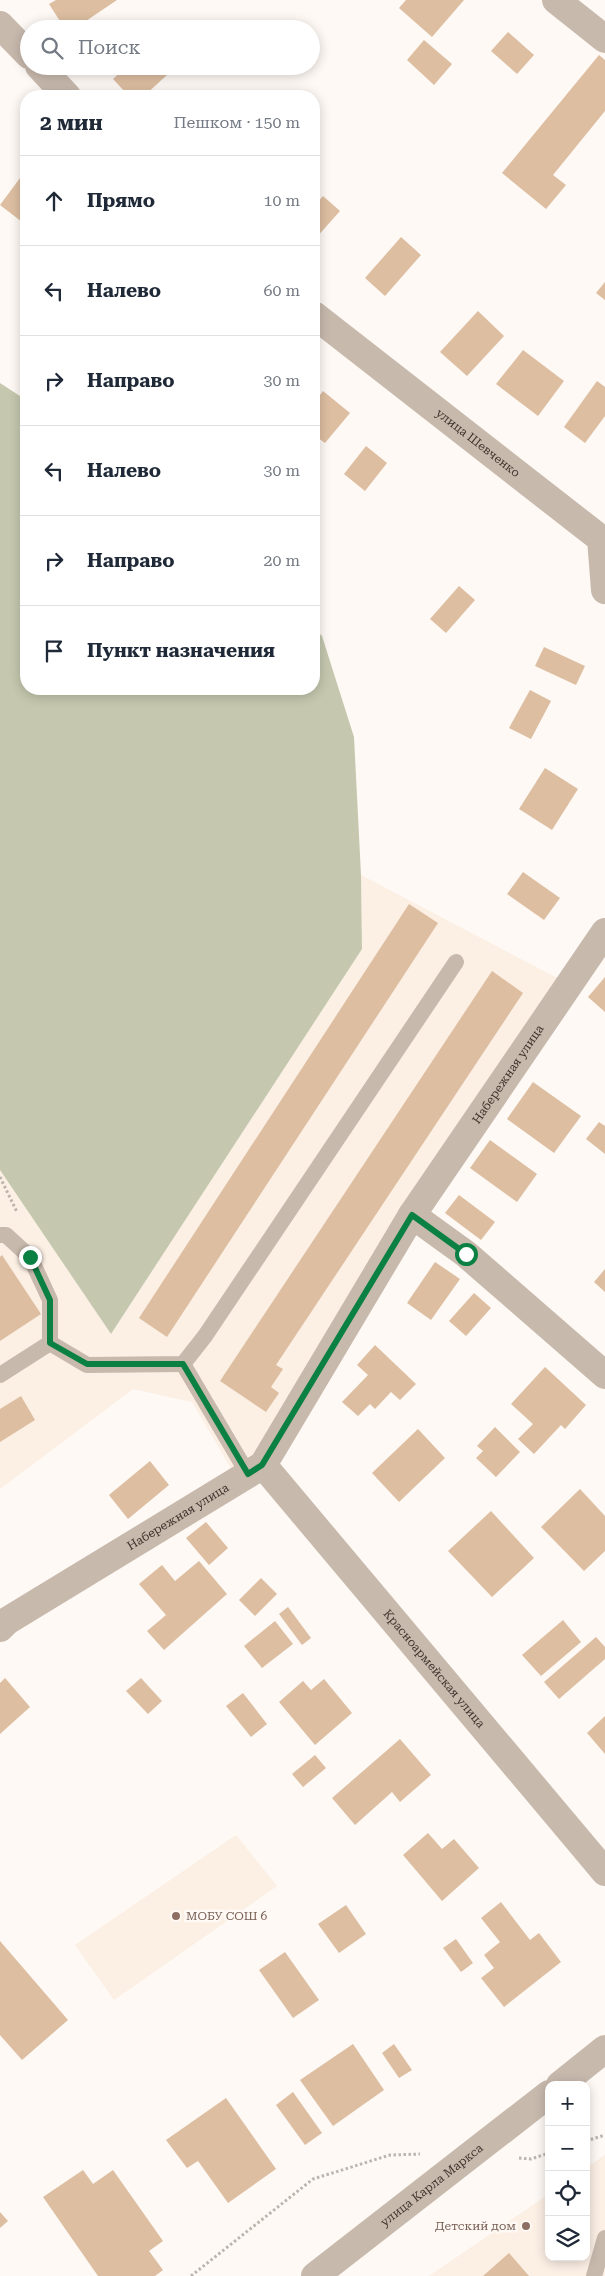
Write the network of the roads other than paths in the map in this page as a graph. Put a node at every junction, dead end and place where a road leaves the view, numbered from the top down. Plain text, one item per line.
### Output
1 (556, 0) edge
2 (0, 25) edge
3 (605, 39) edge
4 (20, 46) edge
5 (47, 75) edge
6 (61, 90) edge
7 (320, 320) edge
8 (603, 535) edge
9 (605, 590) edge
10 (605, 932) edge
11 (456, 962) dead end
12 (412, 1215) junction
13 (0, 1235) edge
14 (50, 1343) junction
15 (183, 1364) junction
16 (0, 1375) edge
17 (605, 1375) edge
18 (255, 1470) junction
19 (0, 1628) edge
20 (605, 1872) edge
21 (605, 2049) edge
22 (565, 2081) edge
23 (545, 2097) edge
24 (605, 2238) edge
25 (315, 2276) edge
26 (594, 2276) edge

1 - 3 street
2 - 4 street
5 - 6 street
7 - 8 street, улица Шевченко
8 - 9 street, улица Шевченко
10 - 12 street, Набережная улица
11 - 15 lane
12 - 17 street
12 - 18 street, Набережная улица
13 - 14 lane
14 - 15 lane
14 - 16 lane
15 - 18 lane
18 - 19 street, Набережная улица
18 - 20 street, Красноармейская улица
21 - 22 street
23 - 25 street, улица Карла Маркса
24 - 26 lane

